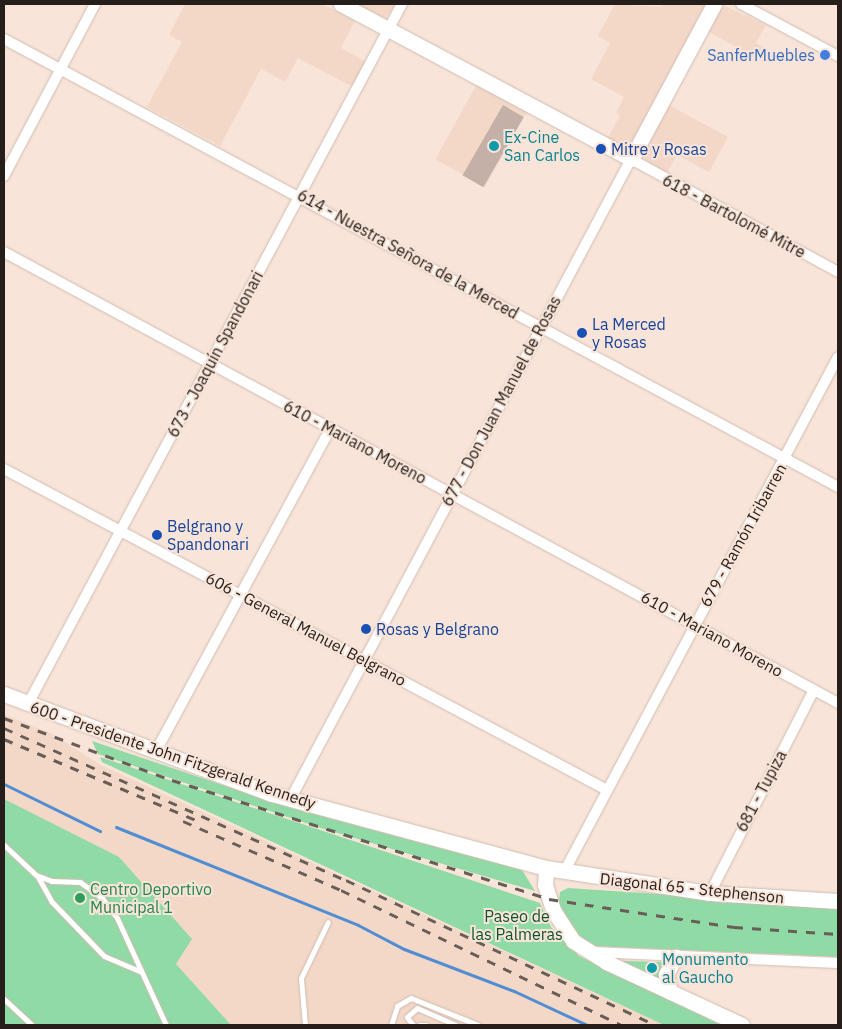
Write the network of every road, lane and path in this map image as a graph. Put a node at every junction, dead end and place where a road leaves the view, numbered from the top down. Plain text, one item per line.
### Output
1 (95, 4) edge
2 (341, 4) edge
3 (402, 4) edge
4 (714, 4) edge
5 (741, 4) edge
6 (388, 30) junction
7 (4, 38) edge
8 (838, 56) edge
9 (60, 69) junction
10 (631, 160) junction
11 (4, 176) edge
12 (300, 195) junction
13 (4, 252) edge
14 (838, 272) edge
15 (541, 327) junction
16 (838, 357) edge
17 (211, 364) junction
18 (330, 428) junction
19 (785, 458) junction
20 (4, 468) edge
21 (838, 487) edge
22 (451, 494) junction
23 (120, 531) junction
24 (241, 595) junction
25 (695, 624) junction
26 (362, 658) junction
27 (814, 690) junction
28 (4, 694) edge
29 (838, 703) edge
30 (28, 704) junction
31 (156, 751) junction
32 (608, 790) junction
33 (290, 800) junction
34 (4, 845) edge
35 (546, 868) junction
36 (564, 872) junction
37 (36, 875) junction
38 (710, 893) junction
39 (838, 901) edge
40 (328, 922) dead end
41 (587, 952) junction
42 (676, 957) junction
43 (838, 963) edge
44 (143, 975) junction
45 (670, 992) junction
46 (4, 999) edge
47 (29, 1024) edge
48 (166, 1025) edge
49 (304, 1025) edge
50 (391, 1025) edge
51 (413, 1025) edge
52 (419, 1025) edge
53 (426, 1025) edge
54 (456, 1025) edge
55 (478, 1025) edge
56 (742, 1025) edge

1 - 9 street
2 - 6 street
3 - 6 street, 673 - Joaquín Spandonari
4 - 10 street, 677 - Don Juan Manuel de Rosas
5 - 8 street
6 - 10 street
6 - 12 street, 673 - Joaquín Spandonari
7 - 9 street, 614 - Nuestra Señora de la Merced
9 - 11 street
9 - 12 street, 614 - Nuestra Señora de la Merced
10 - 14 street, 618 - Bartolomé Mitre
10 - 15 street, 677 - Don Juan Manuel de Rosas
12 - 15 street, 614 - Nuestra Señora de la Merced
12 - 17 street, 673 - Joaquín Spandonari
13 - 17 street, 610 - Mariano Moreno
15 - 19 street, 614 - Nuestra Señora de la Merced
15 - 22 street, 677 - Don Juan Manuel de Rosas
16 - 19 street, 679 - Ramón Iribarren
17 - 18 street, 610 - Mariano Moreno
17 - 23 street, 673 - Joaquín Spandonari
18 - 22 street, 610 - Mariano Moreno
18 - 24 street
19 - 21 street, 614 - Nuestra Señora de la Merced
19 - 25 street, 679 - Ramón Iribarren
20 - 23 street, 606 - General Manuel Belgrano
22 - 25 street, 610 - Mariano Moreno
22 - 26 street, 677 - Don Juan Manuel de Rosas
23 - 24 street, 606 - General Manuel Belgrano
23 - 30 street, 673 - Joaquín Spandonari
24 - 26 street, 606 - General Manuel Belgrano
24 - 31 street
25 - 27 street, 610 - Mariano Moreno
25 - 32 street, 679 - Ramón Iribarren
26 - 32 street, 606 - General Manuel Belgrano
26 - 33 street, 677 - Don Juan Manuel de Rosas
27 - 29 street, 610 - Mariano Moreno
27 - 38 street, 681 - Tupiza
28 - 30 street, 600 - Presidente John Fitzgerald Kennedy
30 - 31 street, 600 - Presidente John Fitzgerald Kennedy
31 - 33 street, 600 - Presidente John Fitzgerald Kennedy
32 - 36 street, 679 - Ramón Iribarren
33 - 35 street, 600 - Presidente John Fitzgerald Kennedy
34 - 37 lane
35 - 36 street, Diagonal 65 - Stephenson
35 - 41 street
36 - 38 street, Diagonal 65 - Stephenson
37 - 44 lane
37 - 44 lane
38 - 39 street, Diagonal 65 - Stephenson
40 - 49 lane
41 - 42 street
41 - 45 street
42 - 43 street
42 - 45 street
44 - 48 lane
45 - 56 street
46 - 47 lane
50 - 55 lane
51 - 54 lane
52 - 53 lane

